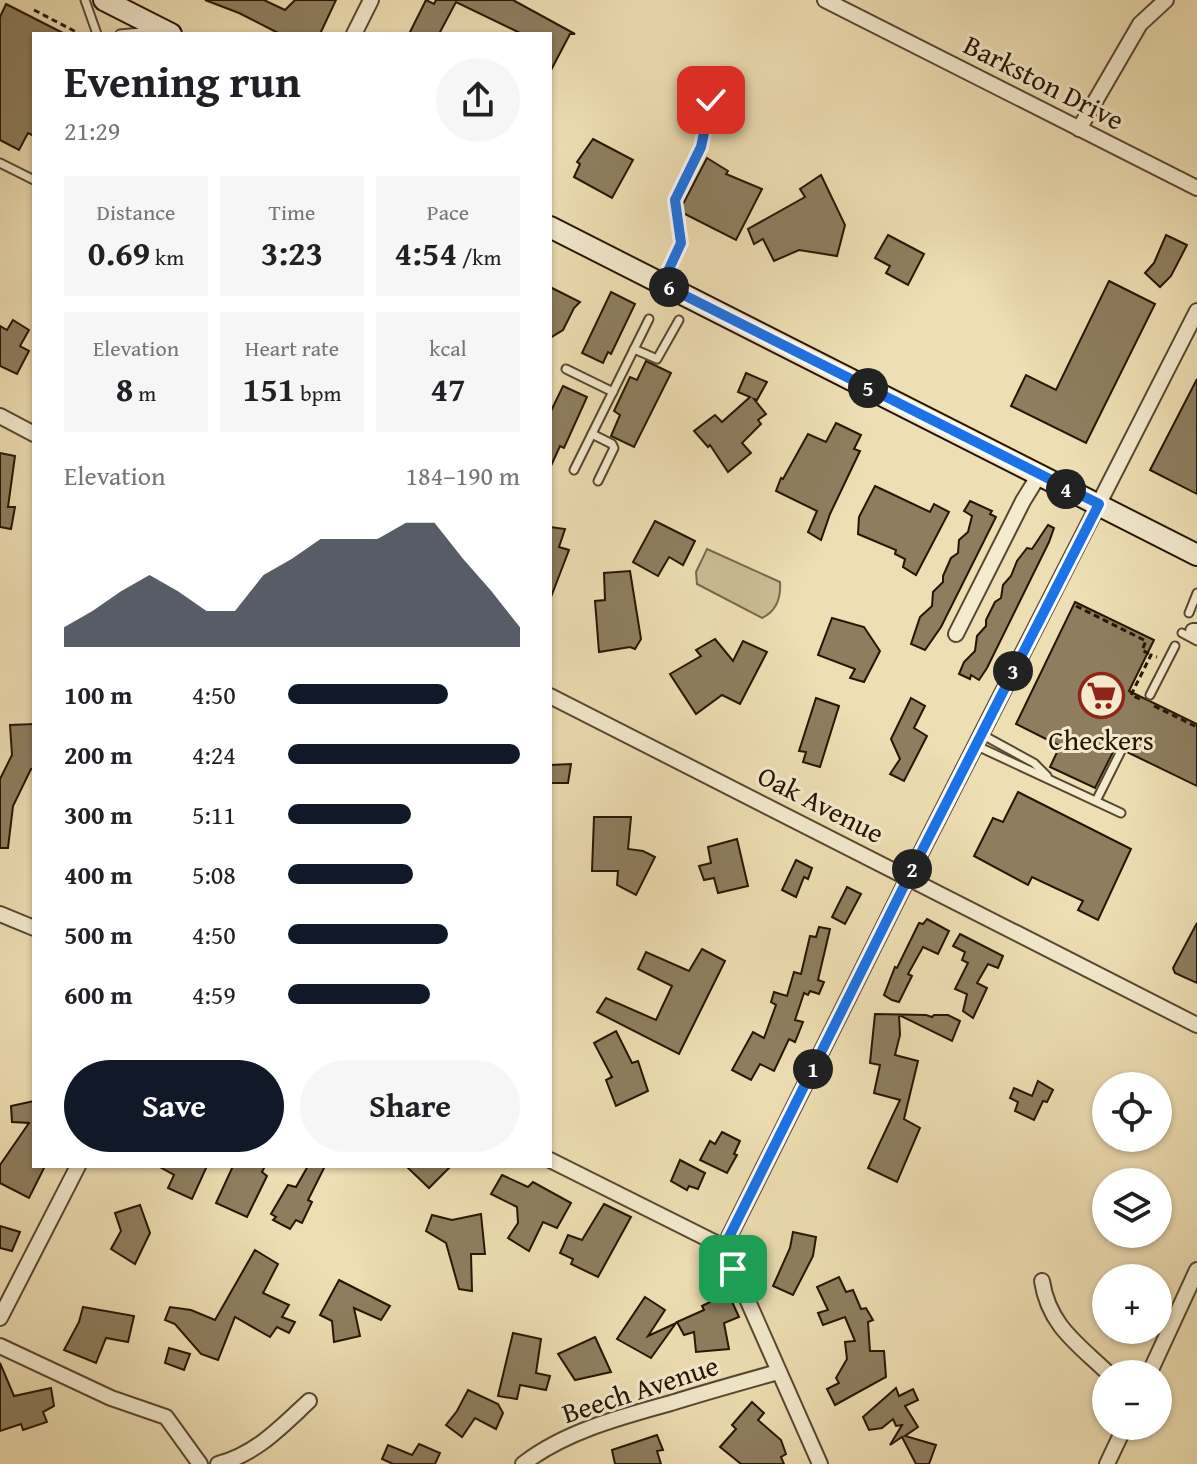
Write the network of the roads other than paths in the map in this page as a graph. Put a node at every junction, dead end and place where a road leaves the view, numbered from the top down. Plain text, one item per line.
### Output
1 (85, 0) edge
2 (104, 0) edge
3 (371, 0) edge
4 (825, 0) edge
5 (861, 0) edge
6 (1166, 0) edge
7 (854, 15) junction
8 (96, 32) edge
9 (133, 32) edge
10 (154, 32) edge
11 (166, 32) edge
12 (355, 32) edge
13 (711, 100) dead end
14 (1079, 129) junction
15 (0, 163) edge
16 (32, 179) edge
17 (1197, 188) edge
18 (552, 228) edge
19 (662, 284) junction
20 (1196, 312) edge
21 (649, 319) dead end
22 (679, 320) dead end
23 (634, 349) junction
24 (566, 369) dead end
25 (613, 392) junction
26 (0, 416) edge
27 (32, 433) edge
28 (592, 434) junction
29 (574, 470) dead end
30 (1039, 475) junction
31 (598, 481) dead end
32 (1099, 504) junction
33 (1197, 555) edge
34 (1197, 593) edge
35 (1194, 612) edge
36 (956, 634) dead end
37 (1175, 646) dead end
38 (1150, 695) dead end
39 (552, 697) edge
40 (978, 740) junction
41 (1121, 751) dead end
42 (1048, 777) junction
43 (1096, 801) junction
44 (1121, 813) dead end
45 (908, 878) junction
46 (0, 914) edge
47 (32, 927) edge
48 (1197, 1025) edge
49 (552, 1161) edge
50 (77, 1168) edge
51 (724, 1247) junction
52 (1197, 1270) edge
53 (1042, 1281) dead end
54 (0, 1318) edge
55 (0, 1346) edge
56 (1094, 1360) edge
57 (1155, 1360) edge
58 (778, 1372) junction
59 (309, 1401) dead end
60 (1118, 1440) edge
61 (531, 1461) edge
62 (200, 1464) edge
63 (218, 1464) edge
64 (820, 1464) edge
65 (1107, 1464) edge

1 - 8 lane
2 - 11 main road
3 - 12 street
4 - 7 street, Barkston Drive
5 - 7 street
6 - 14 street
7 - 14 street, Barkston Drive
9 - 10 lane
13 - 19 lane
14 - 17 street, Barkston Drive
15 - 16 lane
18 - 19 main road
19 - 30 main road
20 - 32 street
21 - 23 lane
22 - 23 lane
23 - 25 lane
24 - 25 lane
25 - 28 lane
26 - 27 street
28 - 29 lane
28 - 31 lane
30 - 32 main road
30 - 36 street
32 - 33 main road
32 - 40 street
34 - 35 lane
37 - 38 lane
39 - 45 street, Oak Avenue
40 - 42 lane
40 - 42 lane
40 - 45 street
41 - 43 lane
42 - 43 lane
43 - 44 lane
45 - 48 street, Oak Avenue
45 - 51 street
46 - 47 street
49 - 51 street
50 - 54 street
51 - 58 street
52 - 57 street
53 - 56 street
55 - 62 street
58 - 61 street, Beech Avenue
58 - 64 street
59 - 63 street
60 - 65 street

